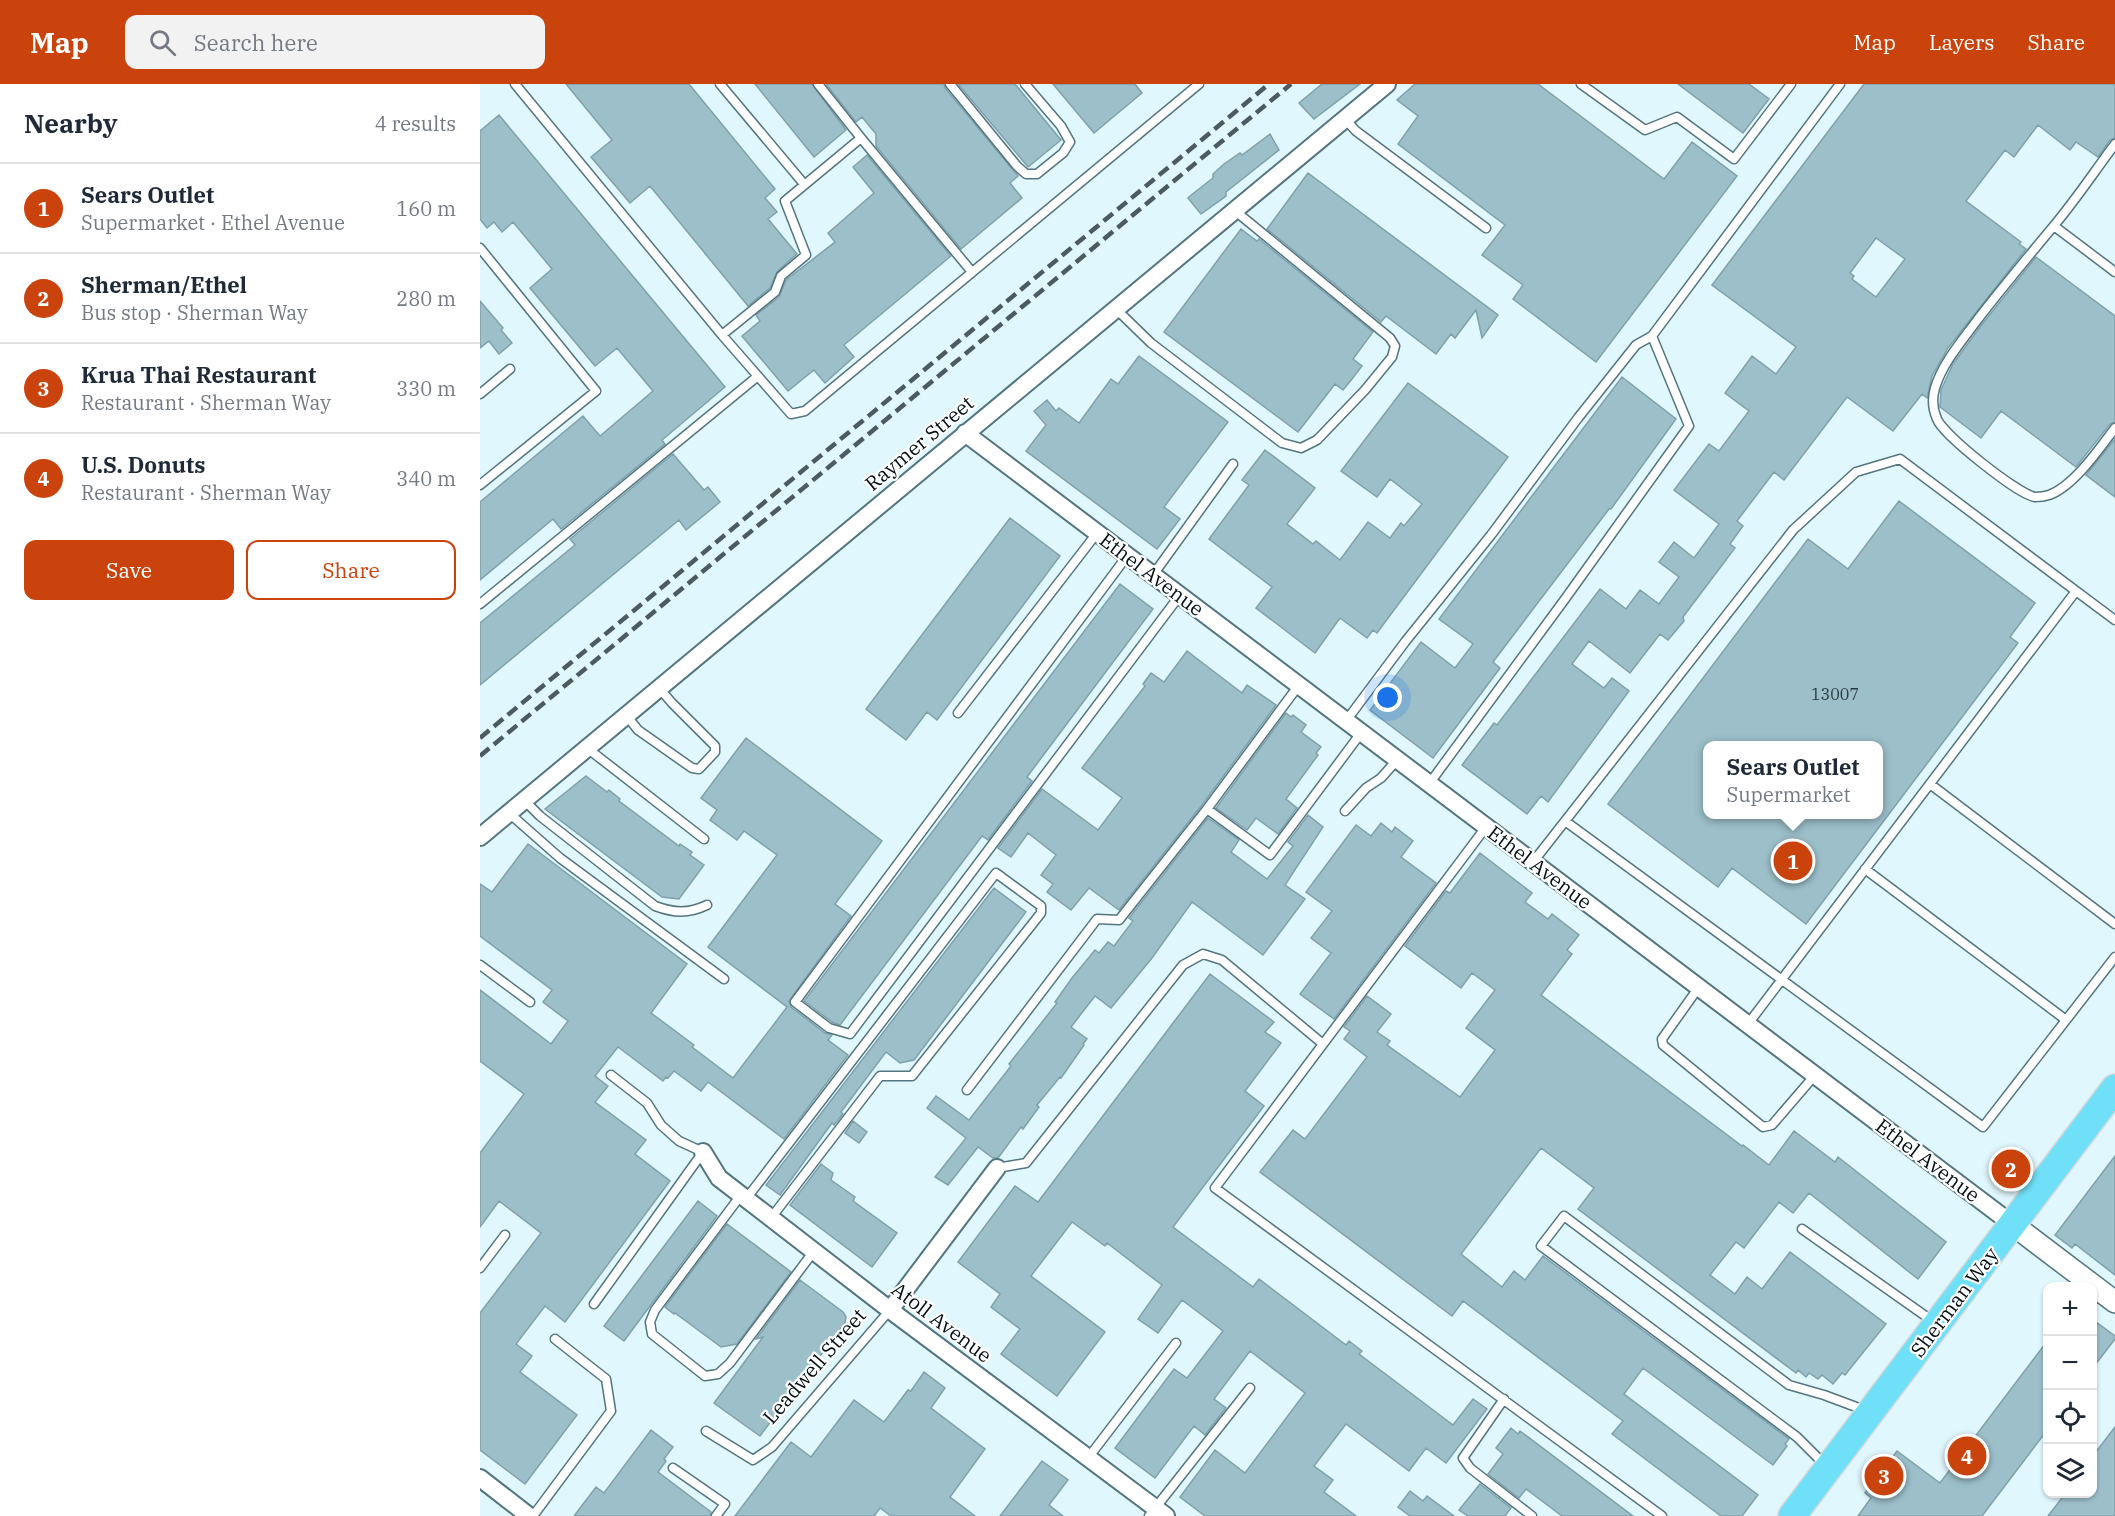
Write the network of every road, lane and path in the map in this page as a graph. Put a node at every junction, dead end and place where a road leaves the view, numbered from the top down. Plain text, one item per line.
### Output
1 (515, 84) edge
2 (720, 84) edge
3 (818, 84) edge
4 (950, 84) edge
5 (1025, 84) edge
6 (1199, 84) edge
7 (1387, 84) edge
8 (1581, 84) edge
9 (1791, 84) edge
10 (1840, 84) edge
11 (1345, 118) junction
12 (861, 138) junction
13 (2115, 144) edge
14 (804, 184) junction
15 (1234, 210) junction
16 (2054, 226) junction
17 (1486, 228) dead end
18 (480, 248) edge
19 (972, 272) junction
20 (2115, 272) edge
21 (1116, 308) junction
22 (722, 335) junction
23 (1652, 336) junction
24 (510, 369) dead end
25 (758, 376) junction
26 (480, 394) edge
27 (2115, 428) edge
28 (965, 433) junction
29 (1233, 464) dead end
30 (480, 485) edge
31 (1097, 533) junction
32 (1127, 556) junction
33 (1153, 575) junction
34 (2076, 591) junction
35 (1180, 595) junction
36 (480, 604) edge
37 (2115, 620) edge
38 (1299, 685) junction
39 (659, 688) junction
40 (958, 713) dead end
41 (626, 715) junction
42 (1346, 721) junction
43 (1361, 733) junction
44 (586, 748) junction
45 (1397, 760) junction
46 (1429, 784) junction
47 (1930, 784) junction
48 (524, 800) junction
49 (1207, 809) junction
50 (1345, 811) dead end
51 (509, 813) junction
52 (1565, 821) junction
53 (1486, 827) junction
54 (480, 837) edge
55 (704, 839) dead end
56 (1533, 862) junction
57 (1865, 869) junction
58 (707, 905) dead end
59 (2115, 924) edge
60 (2115, 957) edge
61 (480, 965) edge
62 (1782, 979) junction
63 (724, 980) dead end
64 (1699, 987) junction
65 (530, 1002) dead end
66 (2066, 1020) junction
67 (1748, 1024) junction
68 (1323, 1044) junction
69 (611, 1075) dead end
70 (1815, 1075) junction
71 (2115, 1088) edge
72 (968, 1090) dead end
73 (703, 1152) junction
74 (997, 1168) joint
75 (744, 1197) junction
76 (771, 1218) junction
77 (2012, 1224) junction
78 (1802, 1229) dead end
79 (505, 1235) dead end
80 (814, 1251) junction
81 (480, 1268) edge
82 (2115, 1302) edge
83 (594, 1304) dead end
84 (890, 1310) junction
85 (1937, 1324) junction
86 (555, 1340) dead end
87 (1176, 1343) dead end
88 (1250, 1388) dead end
89 (1504, 1399) junction
90 (1871, 1412) junction
91 (706, 1431) dead end
92 (1088, 1458) junction
93 (673, 1468) dead end
94 (1828, 1469) junction
95 (480, 1479) edge
96 (1156, 1513) edge
97 (531, 1516) edge
98 (716, 1516) edge
99 (1532, 1516) edge
100 (1662, 1516) edge
101 (1792, 1516) edge

1 - 22 lane
2 - 14 lane
3 - 12 lane
4 - 5 lane
6 - 19 lane
7 - 11 street, Raymer Street
8 - 9 lane
10 - 23 lane
11 - 15 street, Raymer Street
11 - 17 lane
12 - 14 lane
12 - 19 lane
13 - 16 lane
14 - 22 lane
15 - 21 street, Raymer Street
15 - 21 lane
16 - 20 lane
16 - 27 lane
18 - 30 lane
19 - 25 lane
21 - 28 street, Raymer Street
22 - 25 lane
23 - 42 lane
23 - 46 lane
24 - 26 lane
25 - 36 lane
28 - 31 street, Ethel Avenue
28 - 39 street, Raymer Street
29 - 33 lane
31 - 32 street, Ethel Avenue
31 - 40 lane
32 - 33 street, Ethel Avenue
32 - 35 lane
33 - 35 street, Ethel Avenue
34 - 37 lane
34 - 47 lane
34 - 52 lane
35 - 38 street, Ethel Avenue
38 - 42 street, Ethel Avenue
38 - 49 lane
39 - 41 street, Raymer Street
39 - 41 lane
41 - 44 street, Raymer Street
42 - 43 street, Ethel Avenue
43 - 45 street, Ethel Avenue
43 - 49 lane
44 - 48 street, Raymer Street
44 - 55 lane
45 - 46 street, Ethel Avenue
45 - 50 lane
46 - 53 street, Ethel Avenue
47 - 57 lane
47 - 59 lane
48 - 51 street, Raymer Street
48 - 58 lane
49 - 72 lane
51 - 54 street, Raymer Street
51 - 63 lane
52 - 56 lane
52 - 62 lane
53 - 56 street, Ethel Avenue
53 - 68 lane
56 - 64 street, Ethel Avenue
57 - 62 lane
57 - 66 lane
60 - 66 lane
61 - 65 lane
62 - 66 lane
62 - 67 lane
64 - 67 street, Ethel Avenue
64 - 70 lane
67 - 70 street, Ethel Avenue
68 - 74 lane
68 - 89 lane
69 - 73 lane
70 - 77 street, Ethel Avenue
71 - 77 main road, Sherman Way
73 - 75 street, Atoll Avenue
73 - 83 lane
74 - 84 street, Leadwell Street
75 - 76 street, Atoll Avenue
75 - 76 lane
75 - 80 lane
76 - 80 street, Atoll Avenue
77 - 82 street, Ethel Avenue
77 - 85 main road, Sherman Way
78 - 85 lane
79 - 81 lane
80 - 84 street, Atoll Avenue
84 - 91 lane, Leadwell Street
84 - 92 street, Atoll Avenue
85 - 90 main road, Sherman Way
86 - 97 lane
87 - 92 lane
88 - 96 lane
89 - 99 lane
89 - 100 lane
90 - 94 main road, Sherman Way
90 - 94 lane
92 - 96 street, Atoll Avenue
93 - 98 lane
94 - 101 main road, Sherman Way
95 - 97 street

